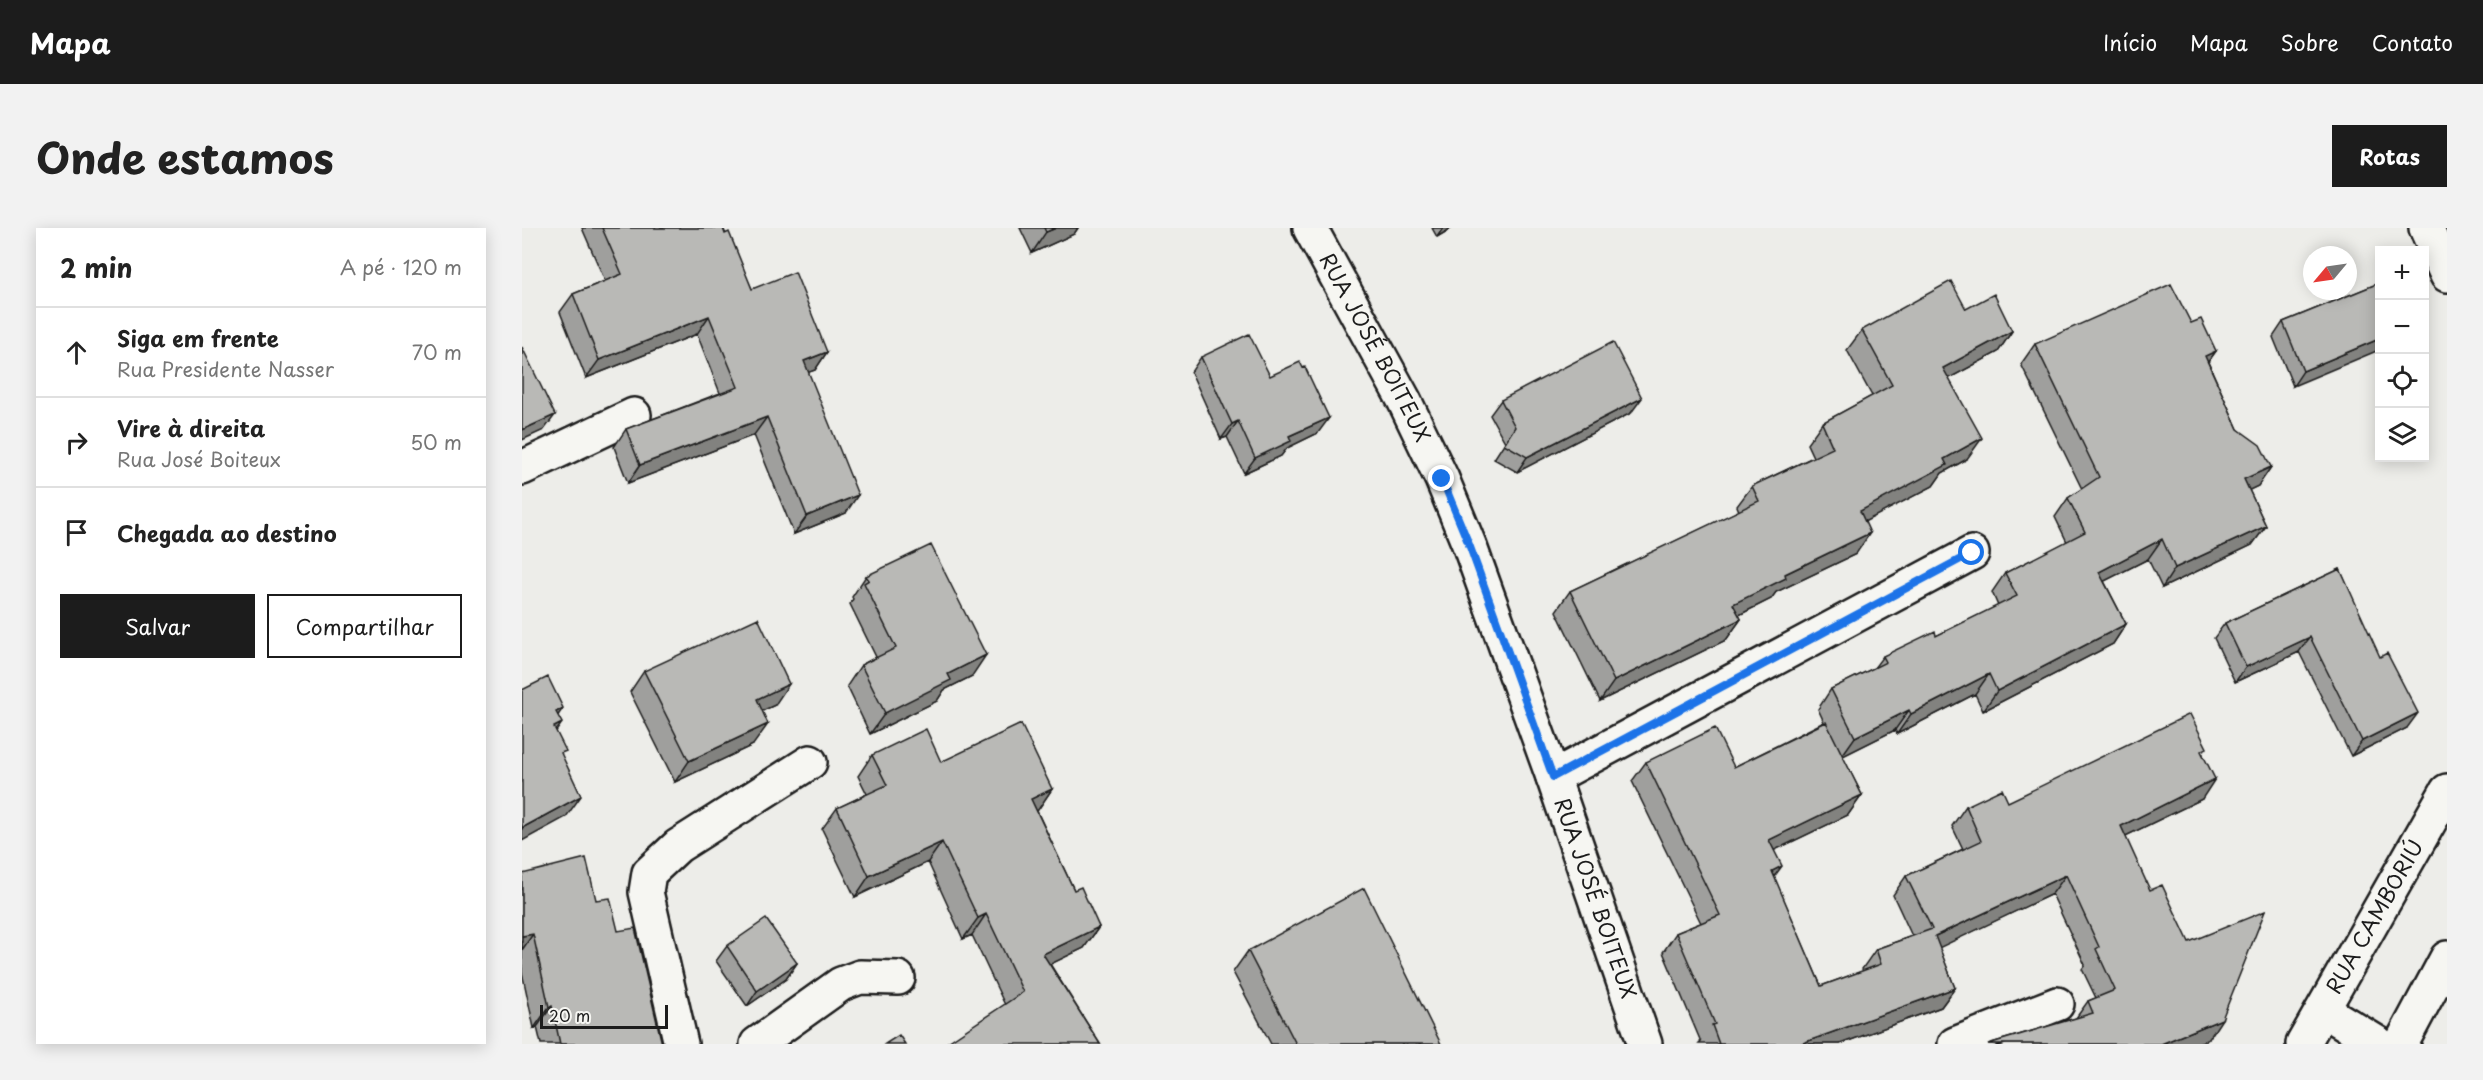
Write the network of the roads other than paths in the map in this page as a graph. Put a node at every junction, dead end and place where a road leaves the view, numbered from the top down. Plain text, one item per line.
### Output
1 (1310, 228) edge
2 (2426, 228) edge
3 (2447, 275) edge
4 (634, 415) dead end
5 (522, 468) edge
6 (1972, 553) dead end
7 (810, 762) dead end
8 (1553, 777) junction
9 (2443, 808) edge
10 (2447, 957) edge
11 (898, 978) dead end
12 (2057, 1004) dead end
13 (2323, 1010) junction
14 (681, 1044) edge
15 (757, 1044) edge
16 (1645, 1044) edge
17 (1955, 1044) edge
18 (2303, 1044) edge
19 (2379, 1044) edge
20 (2401, 1044) edge

1 - 8 street, RUA JOSÉ BOITEUX
2 - 3 street
4 - 5 street
6 - 8 street
7 - 14 street
8 - 16 street, RUA JOSÉ BOITEUX
9 - 13 street, RUA CAMBORIÚ
10 - 20 street
11 - 15 street
12 - 17 street
13 - 18 street, RUA CAMBORIÚ
13 - 19 street

